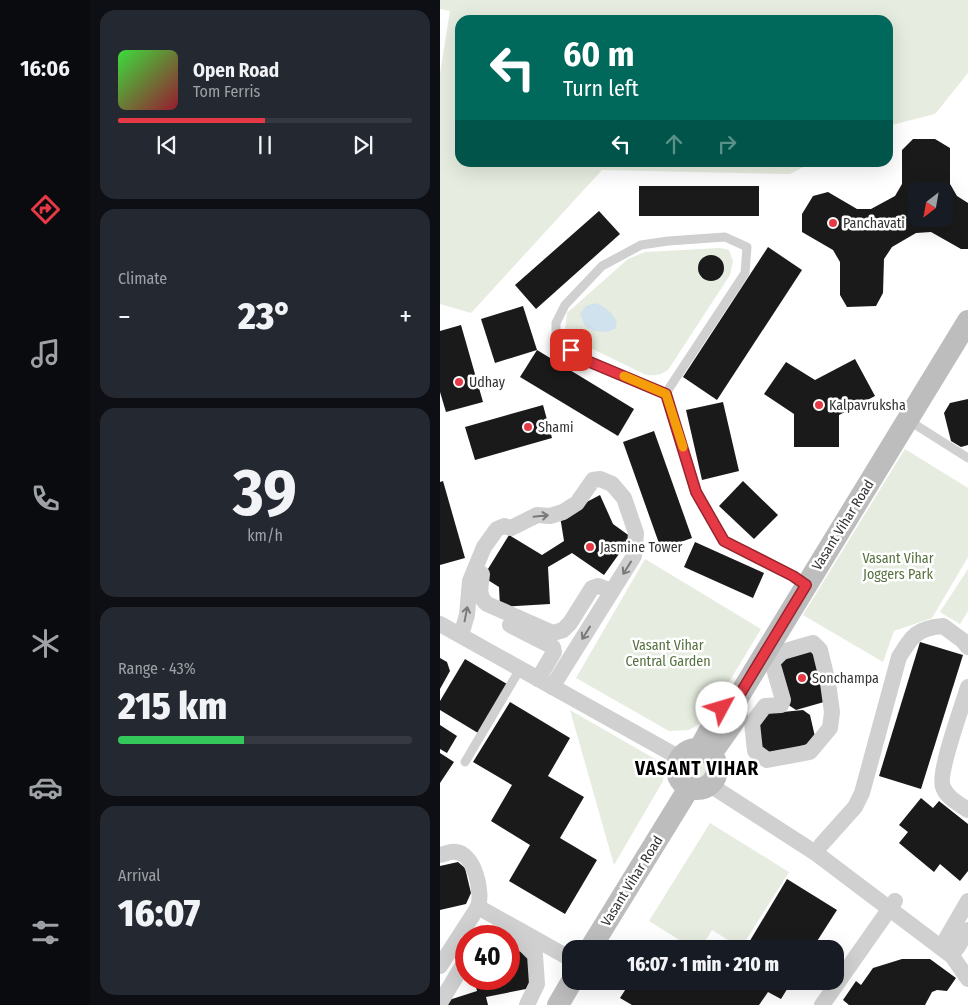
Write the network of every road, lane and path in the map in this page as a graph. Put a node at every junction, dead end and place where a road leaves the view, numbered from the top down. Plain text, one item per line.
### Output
1 (968, 321) edge
2 (666, 394) junction
3 (908, 420) junction
4 (968, 458) edge
5 (511, 528) junction
6 (806, 585) junction
7 (612, 591) junction
8 (484, 612) dead end
9 (440, 624) edge
10 (461, 636) junction
11 (968, 647) edge
12 (520, 669) junction
13 (545, 683) junction
14 (968, 687) edge
15 (738, 698) junction
16 (765, 706) junction
17 (697, 754) junction
18 (465, 762) dead end
19 (705, 783) junction
20 (968, 810) edge
21 (811, 843) junction
22 (440, 855) edge
23 (968, 901) edge
24 (893, 905) junction
25 (478, 907) junction
26 (968, 930) edge
27 (596, 940) edge
28 (952, 943) junction
29 (520, 944) edge
30 (562, 954) edge
31 (968, 964) edge
32 (440, 966) edge
33 (455, 978) edge
34 (968, 979) edge
35 (567, 990) edge
36 (440, 1003) edge
37 (528, 1005) edge
38 (558, 1005) edge
39 (822, 1005) edge

1 - 3 street, Vasant Vihar Road
2 - 2 lane
2 - 6 lane
3 - 4 lane
3 - 6 street, Vasant Vihar Road
5 -> 7 street
5 - 7 street
10 -> 5 street
6 - 15 street, Vasant Vihar Road
7 -> 13 street
8 - 13 street
9 - 10 street
10 - 12 street
11 - 21 street
12 - 13 street
12 - 18 lane
13 - 17 street
14 - 20 street
15 - 16 street
15 - 17 street, Vasant Vihar Road
16 - 16 street
17 - 19 street
17 - 19 street
19 - 21 street
19 - 27 street, Vasant Vihar Road
21 - 24 street
22 - 25 street
23 - 28 street
24 - 28 street
24 - 34 street
24 - 39 street
25 - 30 street
25 - 32 street
26 - 28 street
28 - 31 street
29 - 37 street
33 - 36 street
35 - 38 street

